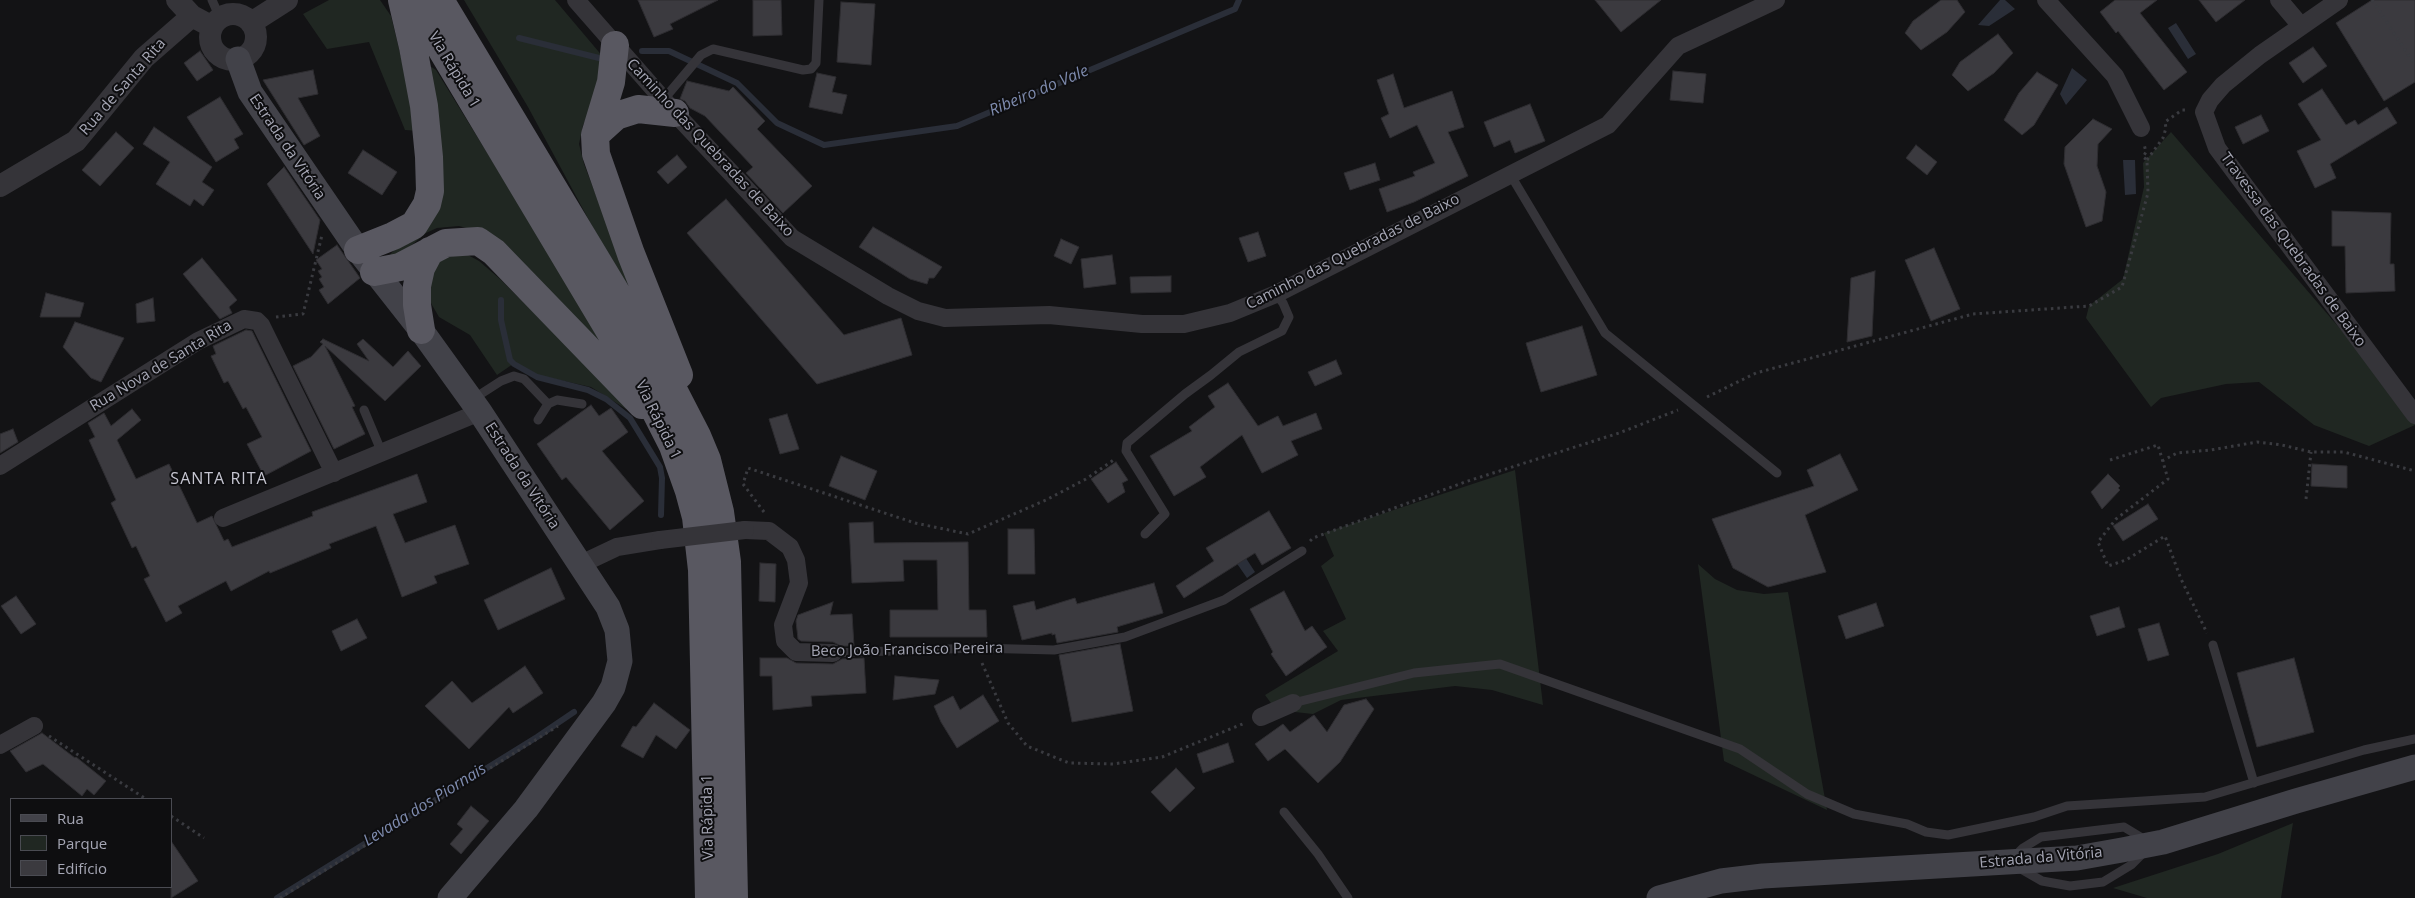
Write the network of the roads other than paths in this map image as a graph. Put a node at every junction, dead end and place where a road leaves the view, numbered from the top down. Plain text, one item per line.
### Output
1 (287, 0) edge
2 (402, 0) edge
3 (412, 0) edge
4 (440, 0) edge
5 (576, 0) edge
6 (819, 0) edge
7 (1776, 0) edge
8 (2046, 0) edge
9 (2279, 0) edge
10 (2338, 0) edge
11 (184, 8) edge
12 (215, 15) edge
13 (251, 23) junction
14 (2301, 26) junction
15 (615, 45) junction
16 (238, 59) junction
17 (670, 106) junction
18 (2141, 128) road end
19 (595, 135) junction
20 (1510, 174) junction
21 (0, 186) edge
22 (358, 250) junction
23 (430, 251) junction
24 (374, 272) junction
25 (1276, 294) junction
26 (421, 330) junction
27 (548, 404) junction
28 (582, 404) dead end
29 (476, 406) junction
30 (364, 410) dead end
31 (2415, 415) edge
32 (538, 420) dead end
33 (685, 441) junction
34 (382, 453) junction
35 (0, 466) edge
36 (334, 473) junction
37 (1777, 473) dead end
38 (223, 518) dead end
39 (1145, 534) dead end
40 (1302, 551) road end
41 (579, 565) junction
42 (2213, 645) road end
43 (832, 653) joint
44 (718, 687) junction
45 (1293, 703) joint
46 (1261, 717) dead end
47 (34, 726) road end
48 (2415, 739) edge
49 (0, 744) edge
50 (2415, 767) edge
51 (2254, 783) junction
52 (1284, 812) dead end
53 (450, 898) edge
54 (709, 898) edge
55 (734, 898) edge
56 (1348, 898) edge
57 (1659, 898) edge

1 - 13 street
2 - 22 highway
3 - 33 highway, Via Rápida 1
4 - 33 highway, Via Rápida 1
5 - 15 street, Caminho das Quebradas de Baixo
6 - 17 lane
7 - 20 street, Caminho das Quebradas de Baixo
8 - 18 street
9 - 14 street
10 - 14 street, Travessa das Quebradas de Baixo
11 - 12 street
11 - 21 street, Rua de Santa Rita
12 - 13 street
12 - 16 street
13 - 16 street
14 - 31 street, Travessa das Quebradas de Baixo
15 - 17 street, Caminho das Quebradas de Baixo
15 - 19 highway
16 - 22 main road, Estrada da Vitória
17 - 19 highway
17 - 25 street, Caminho das Quebradas de Baixo
19 - 33 highway
20 - 25 street, Caminho das Quebradas de Baixo
20 - 37 lane
22 - 24 main road, Estrada da Vitória
23 - 24 highway
23 - 26 highway
23 - 33 highway
24 - 26 main road, Estrada da Vitória
25 - 39 lane
26 - 29 main road, Estrada da Vitória
27 - 28 lane
27 - 29 lane
27 - 32 lane
29 - 34 street
29 - 41 main road, Estrada da Vitória
30 - 34 lane
33 - 44 highway, Via Rápida 1
34 - 36 street
35 - 36 street, Rua Nova de Santa Rita
36 - 38 street
40 - 43 lane, Beco João Francisco Pereira
41 - 43 street, Beco João Francisco Pereira, bridge
41 - 53 main road, Estrada da Vitória
42 - 51 lane
44 - 54 highway, Via Rápida 1
44 - 55 highway, Via Rápida 1
45 - 46 street
45 - 51 lane
47 - 49 street
48 - 51 lane
50 - 57 main road, Estrada da Vitória
52 - 56 lane

